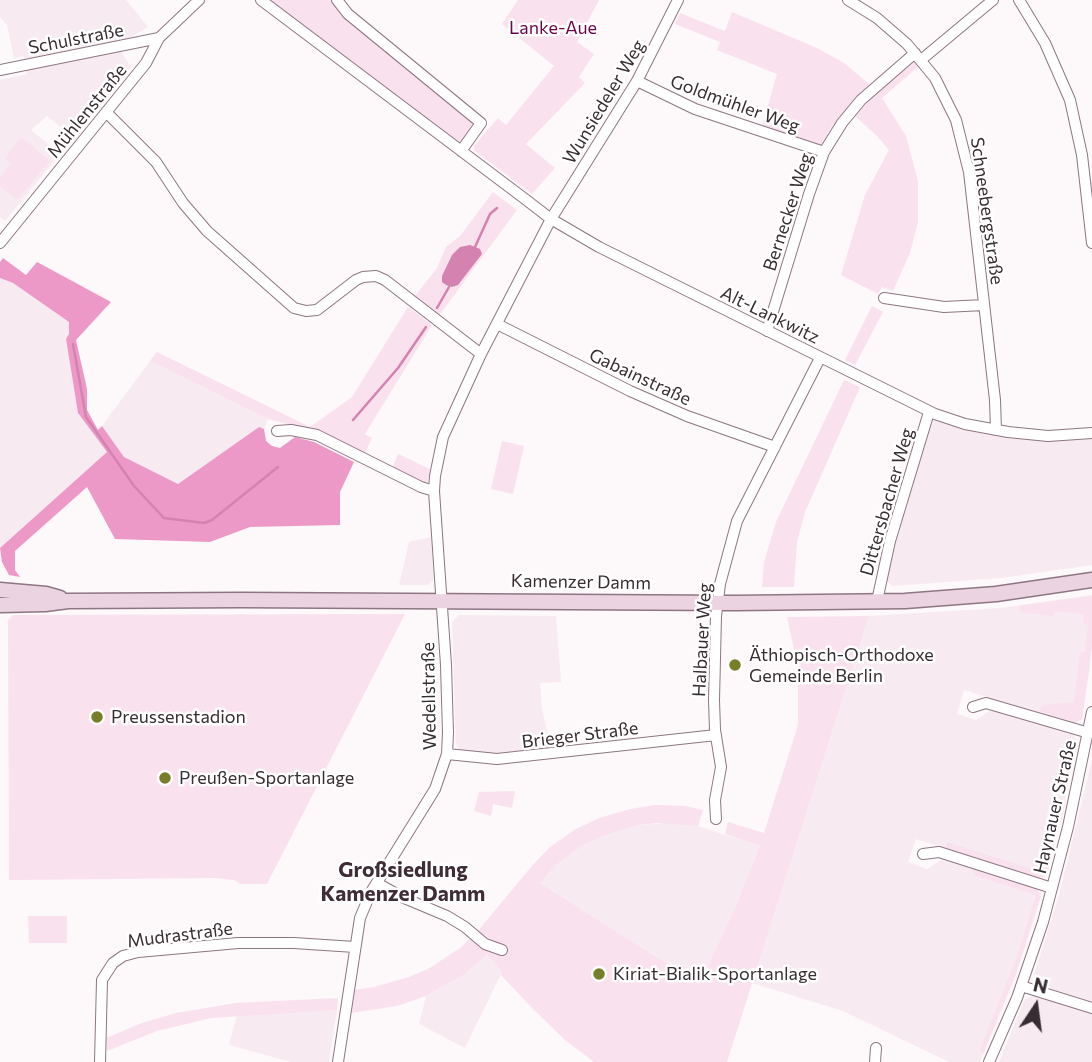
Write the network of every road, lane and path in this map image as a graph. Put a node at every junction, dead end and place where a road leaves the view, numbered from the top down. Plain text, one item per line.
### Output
1 (199, 0) edge
2 (261, 0) edge
3 (337, 0) edge
4 (678, 0) edge
5 (848, 0) edge
6 (993, 0) edge
7 (1019, 0) edge
8 (159, 38) junction
9 (918, 56) junction
10 (0, 71) edge
11 (637, 81) junction
12 (106, 112) junction
13 (461, 151) junction
14 (824, 152) junction
15 (551, 219) junction
16 (0, 243) edge
17 (1092, 243) edge
18 (884, 298) dead end
19 (984, 305) junction
20 (497, 324) junction
21 (767, 331) junction
22 (481, 354) junction
23 (820, 358) junction
24 (929, 412) junction
25 (996, 430) junction
26 (277, 431) dead end
27 (1092, 433) edge
28 (775, 447) junction
29 (434, 491) junction
30 (1092, 580) edge
31 (0, 590) edge
32 (442, 600) junction
33 (68, 601) junction
34 (877, 601) junction
35 (717, 603) junction
36 (0, 605) edge
37 (973, 707) dead end
38 (1092, 712) edge
39 (1089, 733) junction
40 (716, 735) junction
41 (447, 754) junction
42 (716, 819) dead end
43 (923, 854) dead end
44 (377, 883) junction
45 (1052, 888) junction
46 (355, 947) junction
47 (502, 950) dead end
48 (1021, 986) junction
49 (1092, 1008) edge
50 (876, 1048) dead end
51 (100, 1062) edge
52 (338, 1062) edge
53 (874, 1062) edge
54 (989, 1062) edge

1 - 8 street, Mühlenstraße
2 - 13 street, Alt-Lankwitz
3 - 13 street
4 - 11 street, Wunsiedeler Weg
5 - 9 street, Schneebergstraße
6 - 9 street, Bernecker Weg
7 - 17 street
8 - 10 street, Schulstraße
8 - 12 street, Mühlenstraße
9 - 14 street, Bernecker Weg
9 - 19 street, Schneebergstraße
11 - 14 street, Goldmühler Weg
11 - 15 street, Wunsiedeler Weg
12 - 16 street, Mühlenstraße
12 - 22 street
13 - 15 street, Alt-Lankwitz
14 - 21 street, Bernecker Weg
15 - 20 street, Wedellstraße
15 - 21 street, Alt-Lankwitz
18 - 19 street
19 - 25 street, Schneebergstraße
20 - 22 street, Wedellstraße
20 - 28 street, Gabainstraße
21 - 23 street, Alt-Lankwitz
22 - 29 street, Wedellstraße
23 - 24 street, Alt-Lankwitz
23 - 28 street, Halbauer Weg
24 - 25 street, Alt-Lankwitz
24 - 34 street, Dittersbacher Weg
25 - 27 street, Alt-Lankwitz
26 - 29 street
28 - 35 street, Halbauer Weg
29 - 32 street, Wedellstraße
30 - 34 main road, Kamenzer Damm
31 - 33 main road, Kamenzer Damm
32 - 33 main road, Kamenzer Damm
32 - 35 main road, Kamenzer Damm
32 - 41 street, Wedellstraße
33 - 36 main road, Kamenzer Damm
34 - 35 main road, Kamenzer Damm
35 - 40 street, Halbauer Weg
37 - 39 street, Haynauer Straße
38 - 39 street, Haynauer Straße
39 - 45 street, Haynauer Straße
40 - 41 street, Brieger Straße
40 - 42 street, Halbauer Weg
41 - 44 street, Wedellstraße
43 - 45 street, Haynauer Straße
44 - 46 street, Wedellstraße
44 - 47 street
45 - 48 street, Haynauer Straße
46 - 51 street, Mudrastraße
46 - 52 street, Wedellstraße
48 - 49 street
48 - 54 street, Haynauer Straße
50 - 53 street

